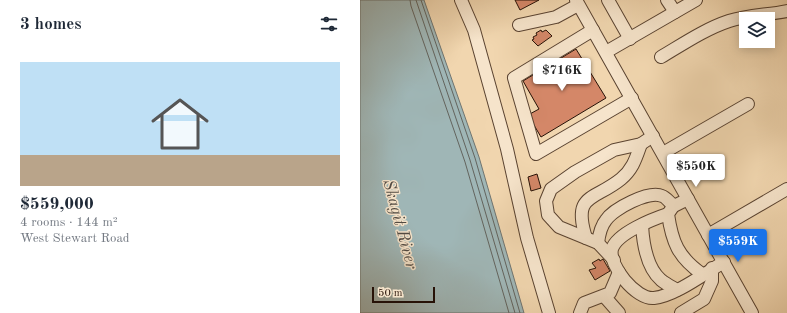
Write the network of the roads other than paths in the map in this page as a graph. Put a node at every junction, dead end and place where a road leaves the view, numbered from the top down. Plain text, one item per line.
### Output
1 (461, 0) edge
2 (608, 0) edge
3 (667, 0) edge
4 (696, 0) edge
5 (577, 2) edge
6 (787, 11) edge
7 (675, 12) junction
8 (520, 25) dead end
9 (594, 30) junction
10 (630, 39) junction
11 (606, 52) junction
12 (661, 57) dead end
13 (632, 98) junction
14 (748, 104) dead end
15 (653, 136) junction
16 (641, 144) junction
17 (663, 153) junction
18 (787, 189) edge
19 (688, 199) junction
20 (671, 210) junction
21 (642, 225) junction
22 (708, 235) junction
23 (586, 238) junction
24 (598, 243) junction
25 (614, 260) junction
26 (724, 262) junction
27 (707, 271) junction
28 (619, 272) junction
29 (677, 290) junction
30 (604, 296) junction
31 (549, 313) edge
32 (580, 313) edge
33 (618, 313) edge
34 (681, 313) edge
35 (752, 313) edge

1 - 31 street
2 - 10 street
3 - 7 street
4 - 7 street
5 - 8 street
5 - 9 street
6 - 12 street
7 - 10 street
9 - 11 street
9 - 13 street
10 - 11 street
11 - 13 street
13 - 15 street
14 - 17 street
15 - 16 street
15 - 17 street
16 - 23 street
16 - 23 street
17 - 19 street
18 - 22 street
19 - 20 street
19 - 22 street
20 - 21 street
20 - 24 street
20 - 27 street
21 - 25 street
21 - 29 street
22 - 26 street
23 - 24 street
24 - 25 street
25 - 28 street
26 - 27 street
26 - 35 street
27 - 29 street
27 - 34 street
28 - 29 street
28 - 30 street
30 - 32 street
30 - 33 street

